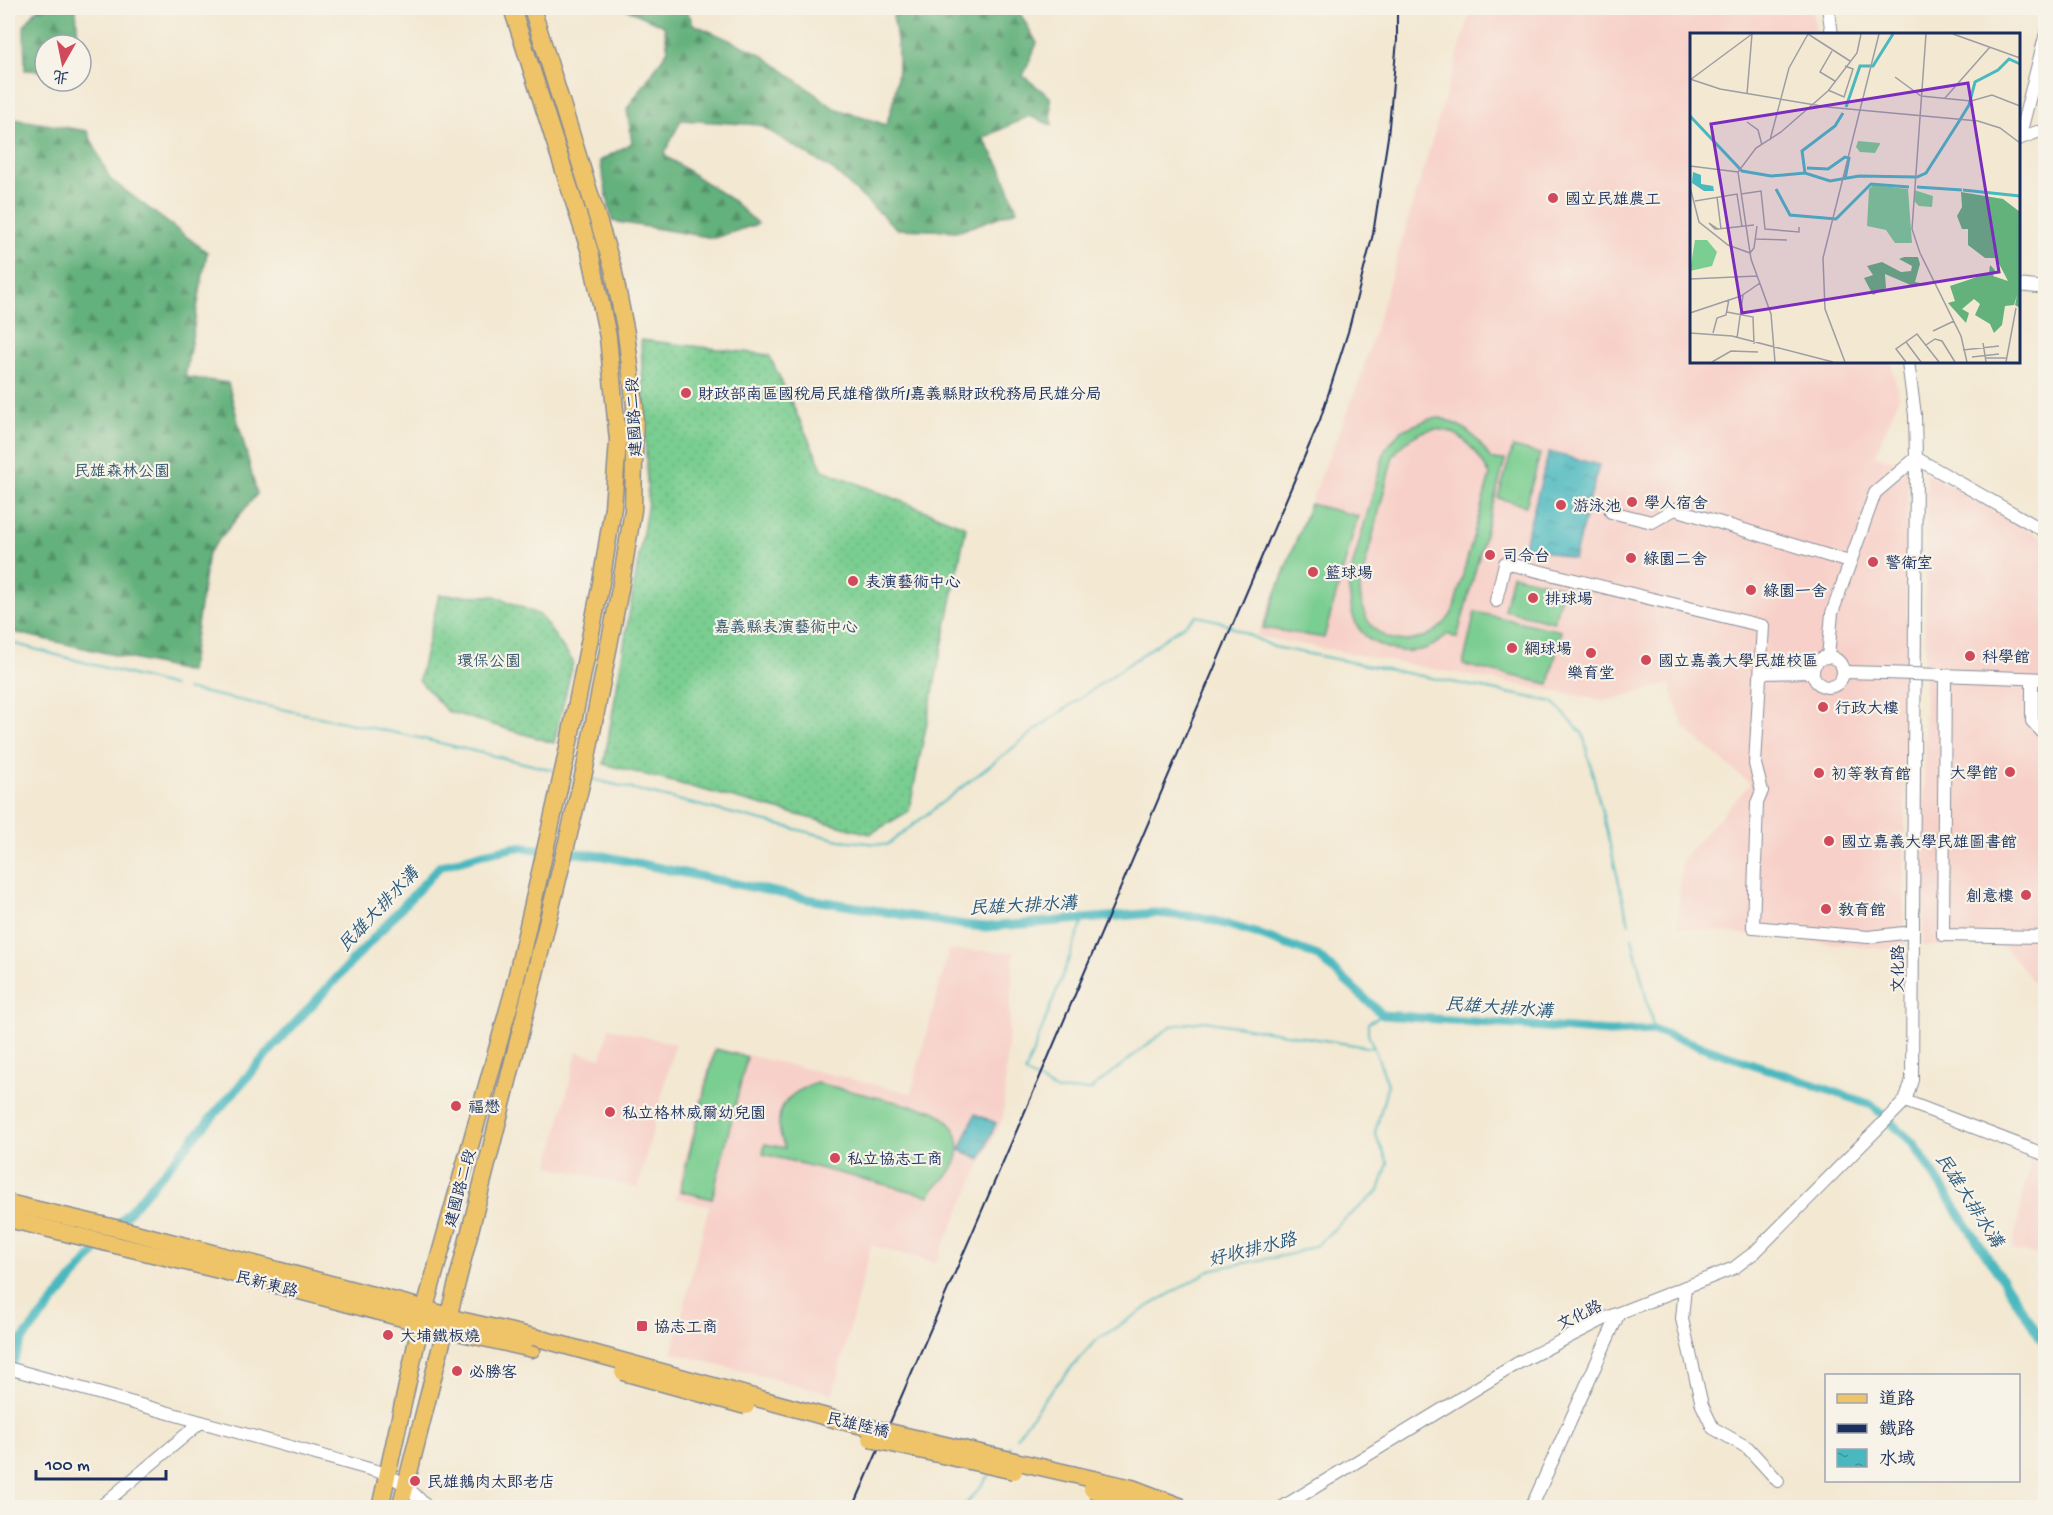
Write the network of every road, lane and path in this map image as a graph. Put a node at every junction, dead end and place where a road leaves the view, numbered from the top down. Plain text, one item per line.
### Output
1 (512, 8) edge
2 (532, 8) edge
3 (1828, 8) edge
4 (1832, 33) edge
5 (2046, 33) edge
6 (2046, 132) edge
7 (2020, 135) edge
8 (2020, 139) edge
9 (607, 248) junction
10 (590, 252) junction
11 (2020, 285) edge
12 (2046, 288) edge
13 (1908, 363) edge
14 (1916, 458) junction
15 (1611, 512) dead end
16 (2046, 532) edge
17 (1849, 562) junction
18 (1496, 601) dead end
19 (1828, 657) junction
20 (1813, 672) junction
21 (1843, 672) junction
22 (1761, 673) junction
23 (1942, 675) junction
24 (2032, 679) junction
25 (2046, 679) edge
26 (2046, 736) edge
27 (1913, 932) junction
28 (2046, 937) edge
29 (1905, 1101) junction
30 (2046, 1155) edge
31 (8, 1203) edge
32 (8, 1219) edge
33 (1685, 1287) junction
34 (1619, 1313) junction
35 (424, 1315) junction
36 (446, 1322) junction
37 (533, 1343) junction
38 (8, 1368) edge
39 (201, 1422) junction
40 (387, 1474) junction
41 (1778, 1481) dead end
42 (405, 1485) junction
43 (1182, 1507) edge
44 (99, 1508) edge
45 (380, 1508) edge
46 (400, 1508) edge
47 (428, 1508) edge
48 (1152, 1508) edge
49 (1281, 1508) edge
50 (1531, 1508) edge

1 - 10 main road, 建國路二段
2 - 9 main road, 建國路二段
3 - 4 street
5 - 7 street
6 - 8 street
9 - 10 main road
9 - 36 main road, 建國路二段
10 - 35 main road, 建國路二段
11 - 12 street
13 - 14 street, 文化路
14 - 16 street
14 - 17 street
14 - 27 street, 文化路
15 - 17 street
17 - 19 street
18 - 22 street
19 - 20 street
19 - 21 street
20 - 21 street
20 - 22 street
21 - 23 street, bridge
22 - 27 street
23 - 24 street
23 - 28 street
24 - 25 street
24 - 26 street
27 - 29 street, 文化路
29 - 30 street
29 - 33 street, 文化路
31 - 35 main road, 民新東路
32 - 35 main road, 民新東路
33 - 34 street, 文化路
33 - 41 street
34 - 49 street, 文化路
34 - 50 street
35 - 36 main road
35 - 40 main road, 建國路二段
36 - 37 main road
36 - 42 main road, 建國路二段
37 - 43 main road, 民雄陸橋, bridge
37 - 48 main road, 民雄陸橋, bridge
38 - 39 street
39 - 40 street
39 - 44 street
40 - 42 street
40 - 45 main road, 建國路二段
42 - 46 main road, 建國路二段
42 - 47 street

